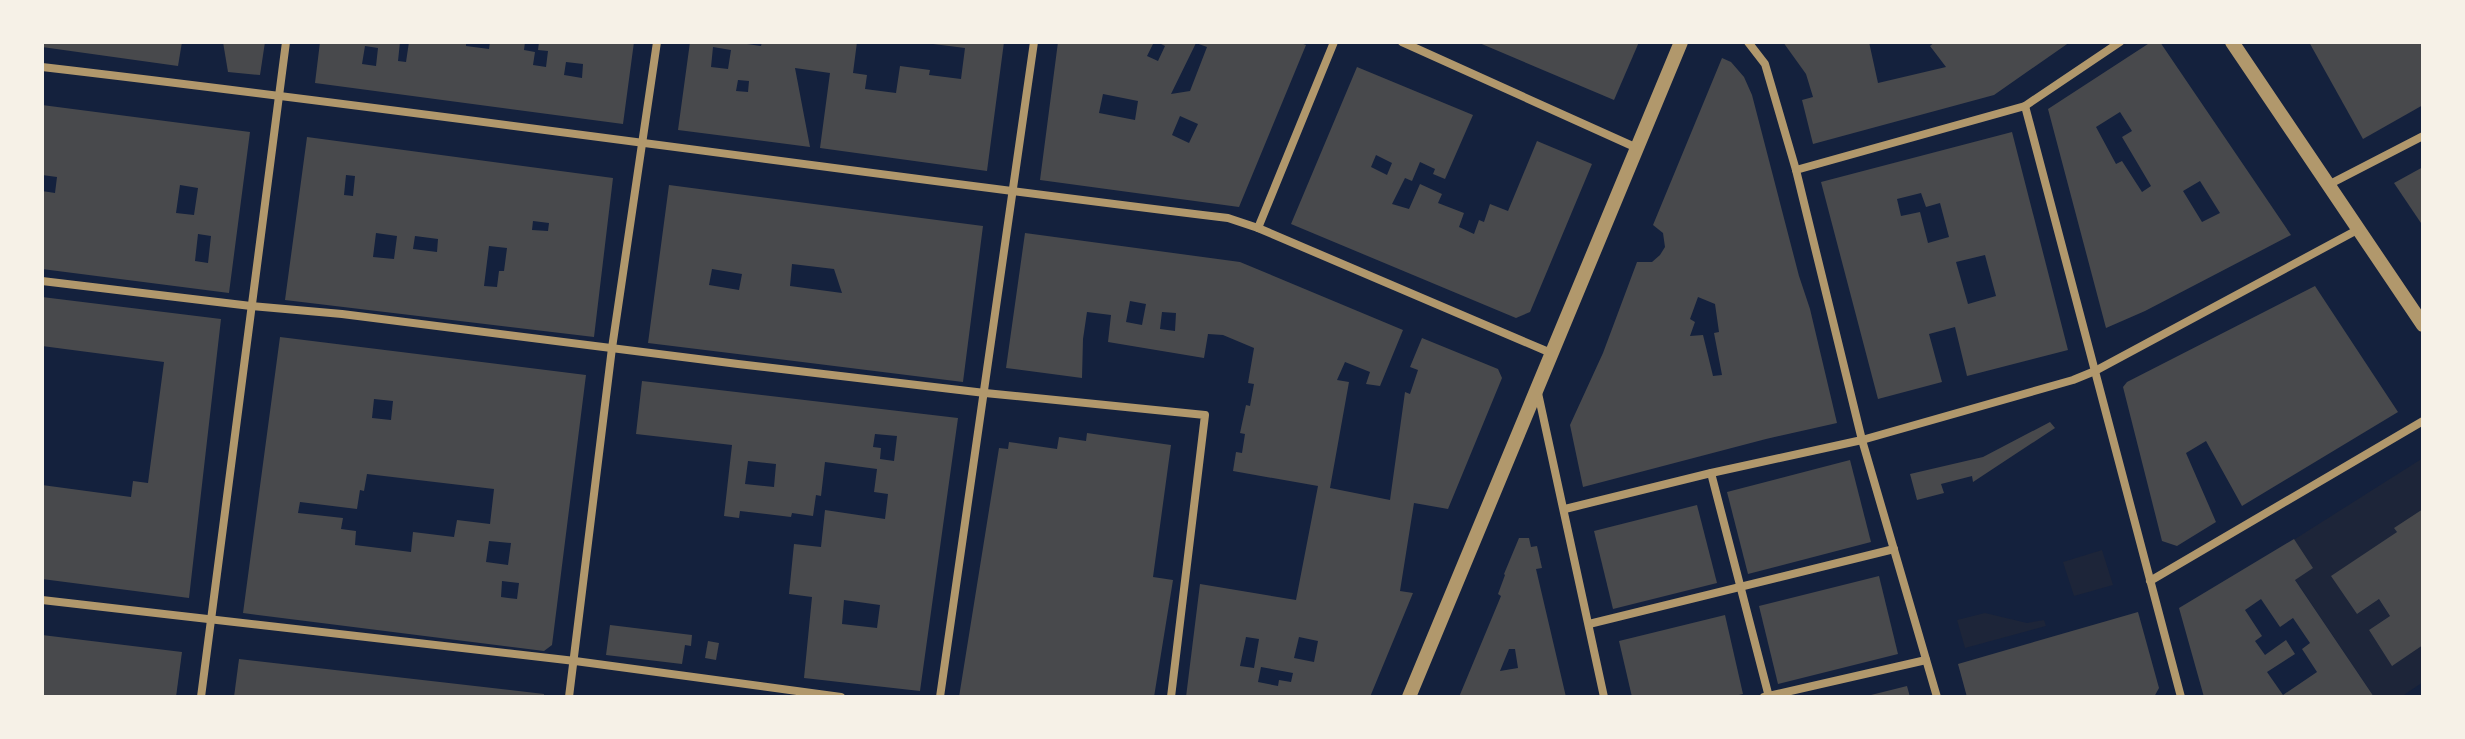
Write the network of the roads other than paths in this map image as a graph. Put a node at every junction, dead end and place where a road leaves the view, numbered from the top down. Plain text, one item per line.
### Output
1 (286, 42) edge
2 (657, 42) edge
3 (1034, 42) edge
4 (1334, 42) edge
5 (1402, 42) edge
6 (1681, 42) edge
7 (1748, 42) edge
8 (2120, 42) edge
9 (2232, 42) edge
10 (42, 67) edge
11 (279, 94) junction
12 (2025, 106) junction
13 (2423, 136) edge
14 (642, 143) junction
15 (1637, 148) junction
16 (1796, 170) junction
17 (2330, 184) junction
18 (1011, 192) junction
19 (1258, 228) junction
20 (2359, 229) junction
21 (42, 281) edge
22 (251, 306) junction
23 (2423, 325) edge
24 (612, 348) junction
25 (1551, 353) junction
26 (2095, 371) junction
27 (1537, 388) junction
28 (985, 393) junction
29 (2423, 421) edge
30 (1862, 440) junction
31 (1711, 473) junction
32 (1565, 509) junction
33 (1894, 549) junction
34 (2150, 581) junction
35 (1741, 588) junction
36 (42, 600) edge
37 (211, 619) junction
38 (1589, 624) junction
39 (1926, 660) junction
40 (575, 661) junction
41 (1767, 696) edge
42 (201, 697) edge
43 (569, 697) edge
44 (841, 697) edge
45 (940, 697) edge
46 (1171, 697) edge
47 (1409, 697) edge
48 (1604, 697) edge
49 (1937, 697) edge
50 (2181, 697) edge

1 - 11 street
2 - 14 street
3 - 18 street
4 - 19 street
5 - 15 street
6 - 15 street
7 - 16 street
8 - 12 street
9 - 17 street
10 - 11 street
11 - 14 street
11 - 22 street
12 - 16 street
12 - 26 street
13 - 17 street
14 - 18 street
14 - 24 street
15 - 25 street
16 - 30 street
17 - 20 street
18 - 19 street
18 - 28 street
19 - 25 street
20 - 23 street
20 - 26 street
21 - 22 street
22 - 24 street
22 - 37 street
24 - 28 street
24 - 40 street
25 - 27 street
26 - 30 street
26 - 34 street
27 - 32 street
27 - 47 street
28 - 45 street
28 - 46 street
29 - 34 street
30 - 31 street
30 - 33 street
31 - 32 street
31 - 35 street
32 - 38 street
33 - 35 street
33 - 39 street
34 - 50 street
35 - 38 street
35 - 41 street
36 - 37 street
37 - 40 street
37 - 42 street
38 - 48 street
39 - 41 street
39 - 49 street
40 - 43 street
40 - 44 street

